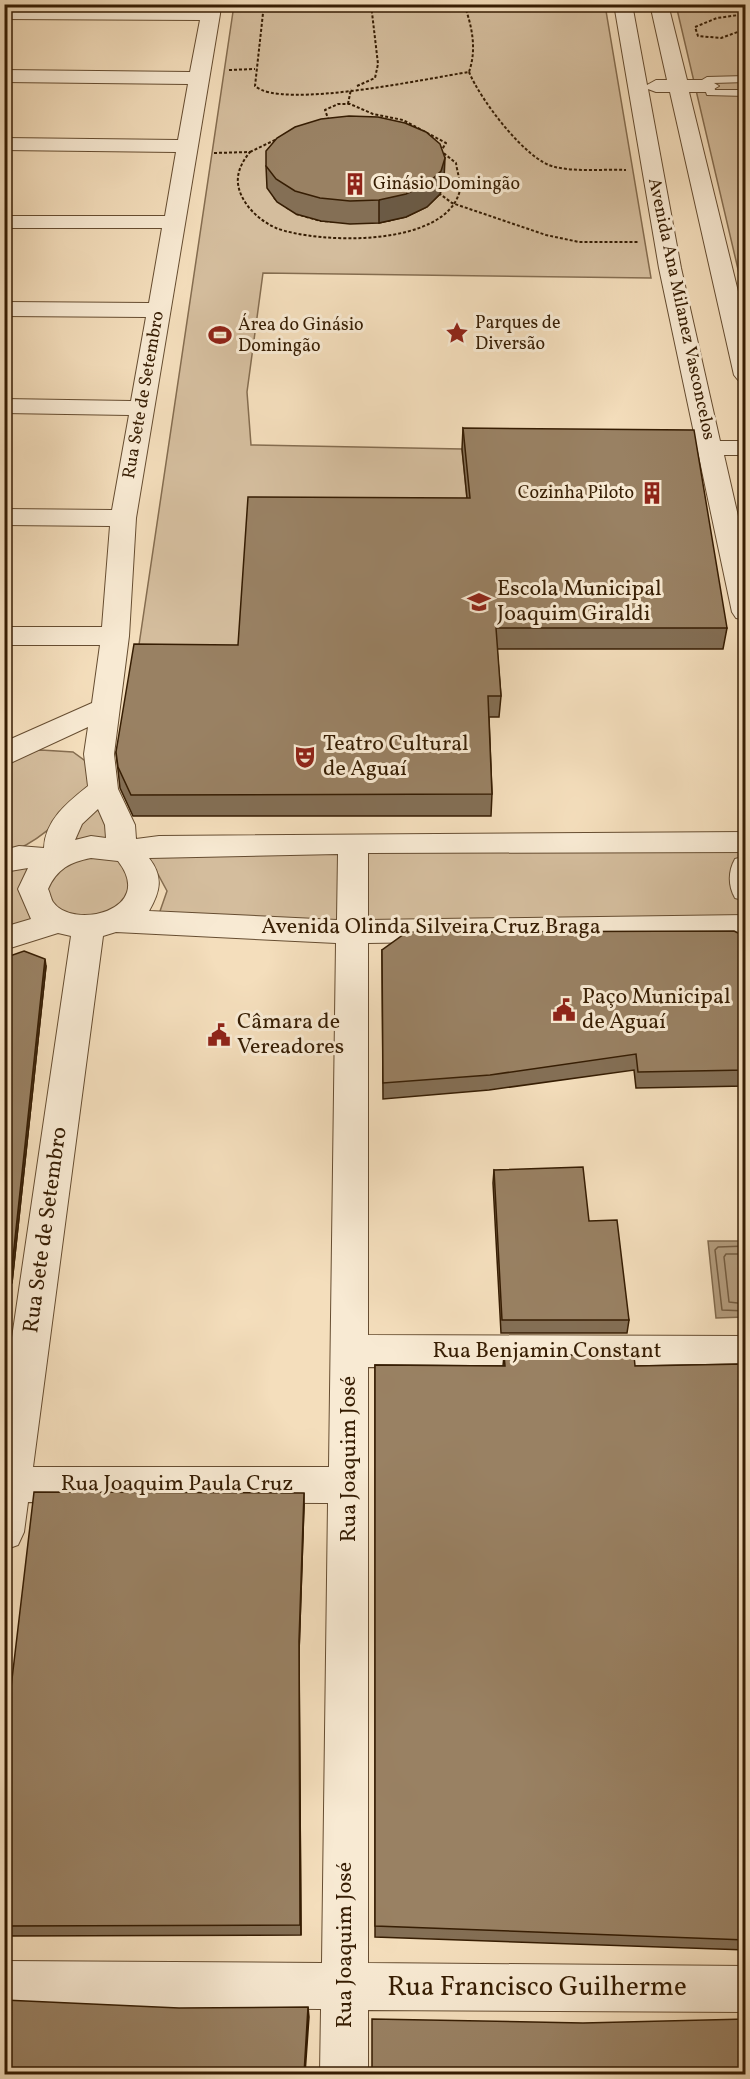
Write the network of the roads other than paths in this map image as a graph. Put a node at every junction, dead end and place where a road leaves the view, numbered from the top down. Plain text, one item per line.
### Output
1 (623, 4) edge
2 (659, 4) edge
3 (212, 9) edge
4 (4, 13) edge
5 (4, 76) edge
6 (200, 78) junction
7 (746, 79) edge
8 (636, 86) junction
9 (678, 86) junction
10 (709, 86) junction
11 (746, 93) edge
12 (4, 144) edge
13 (187, 149) junction
14 (653, 177) junction
15 (699, 182) junction
16 (4, 222) edge
17 (174, 222) junction
18 (667, 249) junction
19 (716, 255) junction
20 (4, 309) edge
21 (159, 310) junction
22 (746, 375) edge
23 (4, 406) edge
24 (142, 408) junction
25 (710, 448) junction
26 (746, 448) edge
27 (4, 517) edge
28 (123, 518) junction
29 (746, 612) edge
30 (4, 636) edge
31 (115, 636) junction
32 (106, 708) junction
33 (12, 751) edge
34 (99, 754) junction
35 (103, 789) junction
36 (746, 842) edge
37 (353, 843) junction
38 (125, 850) junction
39 (56, 857) junction
40 (4, 861) edge
41 (746, 867) edge
42 (746, 890) edge
43 (88, 923) junction
44 (746, 926) edge
45 (352, 932) junction
46 (4, 939) edge
47 (349, 1351) junction
48 (746, 1352) edge
49 (8, 1484) edge
50 (349, 1485) junction
51 (4, 1532) edge
52 (4, 1984) edge
53 (345, 1988) junction
54 (746, 1989) edge
55 (344, 2074) edge

1 - 8 street, Avenida Ana Milanez Vasconcelos
2 - 9 street, Avenida Ana Milanez Vasconcelos
3 - 4 street
3 - 6 street, Rua Sete de Setembro
5 - 6 street
6 - 13 street, Rua Sete de Setembro
7 - 10 lane
8 - 9 street
8 - 14 street, Avenida Ana Milanez Vasconcelos
9 - 10 street
9 - 15 street, Avenida Ana Milanez Vasconcelos
10 - 11 lane
12 - 13 street
13 - 17 street, Rua Sete de Setembro
14 - 15 street
14 - 18 street, Avenida Ana Milanez Vasconcelos
15 - 19 street, Avenida Ana Milanez Vasconcelos
16 - 17 street
17 - 21 street, Rua Sete de Setembro
18 - 19 street
18 - 25 street, Avenida Ana Milanez Vasconcelos
19 - 22 street, Avenida Ana Milanez Vasconcelos
20 - 21 street
21 - 24 street, Rua Sete de Setembro
23 - 24 street
24 - 28 street, Rua Sete de Setembro
25 - 26 street
25 - 29 street, Avenida Ana Milanez Vasconcelos
27 - 28 street
28 - 31 street, Rua Sete de Setembro
30 - 31 street
31 - 32 street, Rua Sete de Setembro
32 - 33 street
32 - 34 street, Rua Sete de Setembro
33 - 34 street
34 - 35 street, Rua Sete de Setembro
35 - 38 street, Rua Sete de Setembro
35 - 39 street
36 - 37 street
37 - 38 street
37 - 45 street, Rua Joaquim José
38 - 39 street
38 - 43 street
39 - 40 street
39 - 43 street
41 - 42 street
43 - 45 street, Avenida Olinda Silveira Cruz Braga
43 - 46 street
43 - 49 street, Rua Sete de Setembro
44 - 45 street, Avenida Olinda Silveira Cruz Braga
45 - 47 street, Rua Joaquim José
47 - 48 street, Rua Benjamin Constant
47 - 50 street, Rua Joaquim José
49 - 50 street, Rua Joaquim Paula Cruz
49 - 51 street, Rua Sete de Setembro
50 - 53 street, Rua Joaquim José
52 - 53 street, Rua Francisco Guilherme
53 - 54 street, Rua Francisco Guilherme
53 - 55 street, Rua Joaquim José

